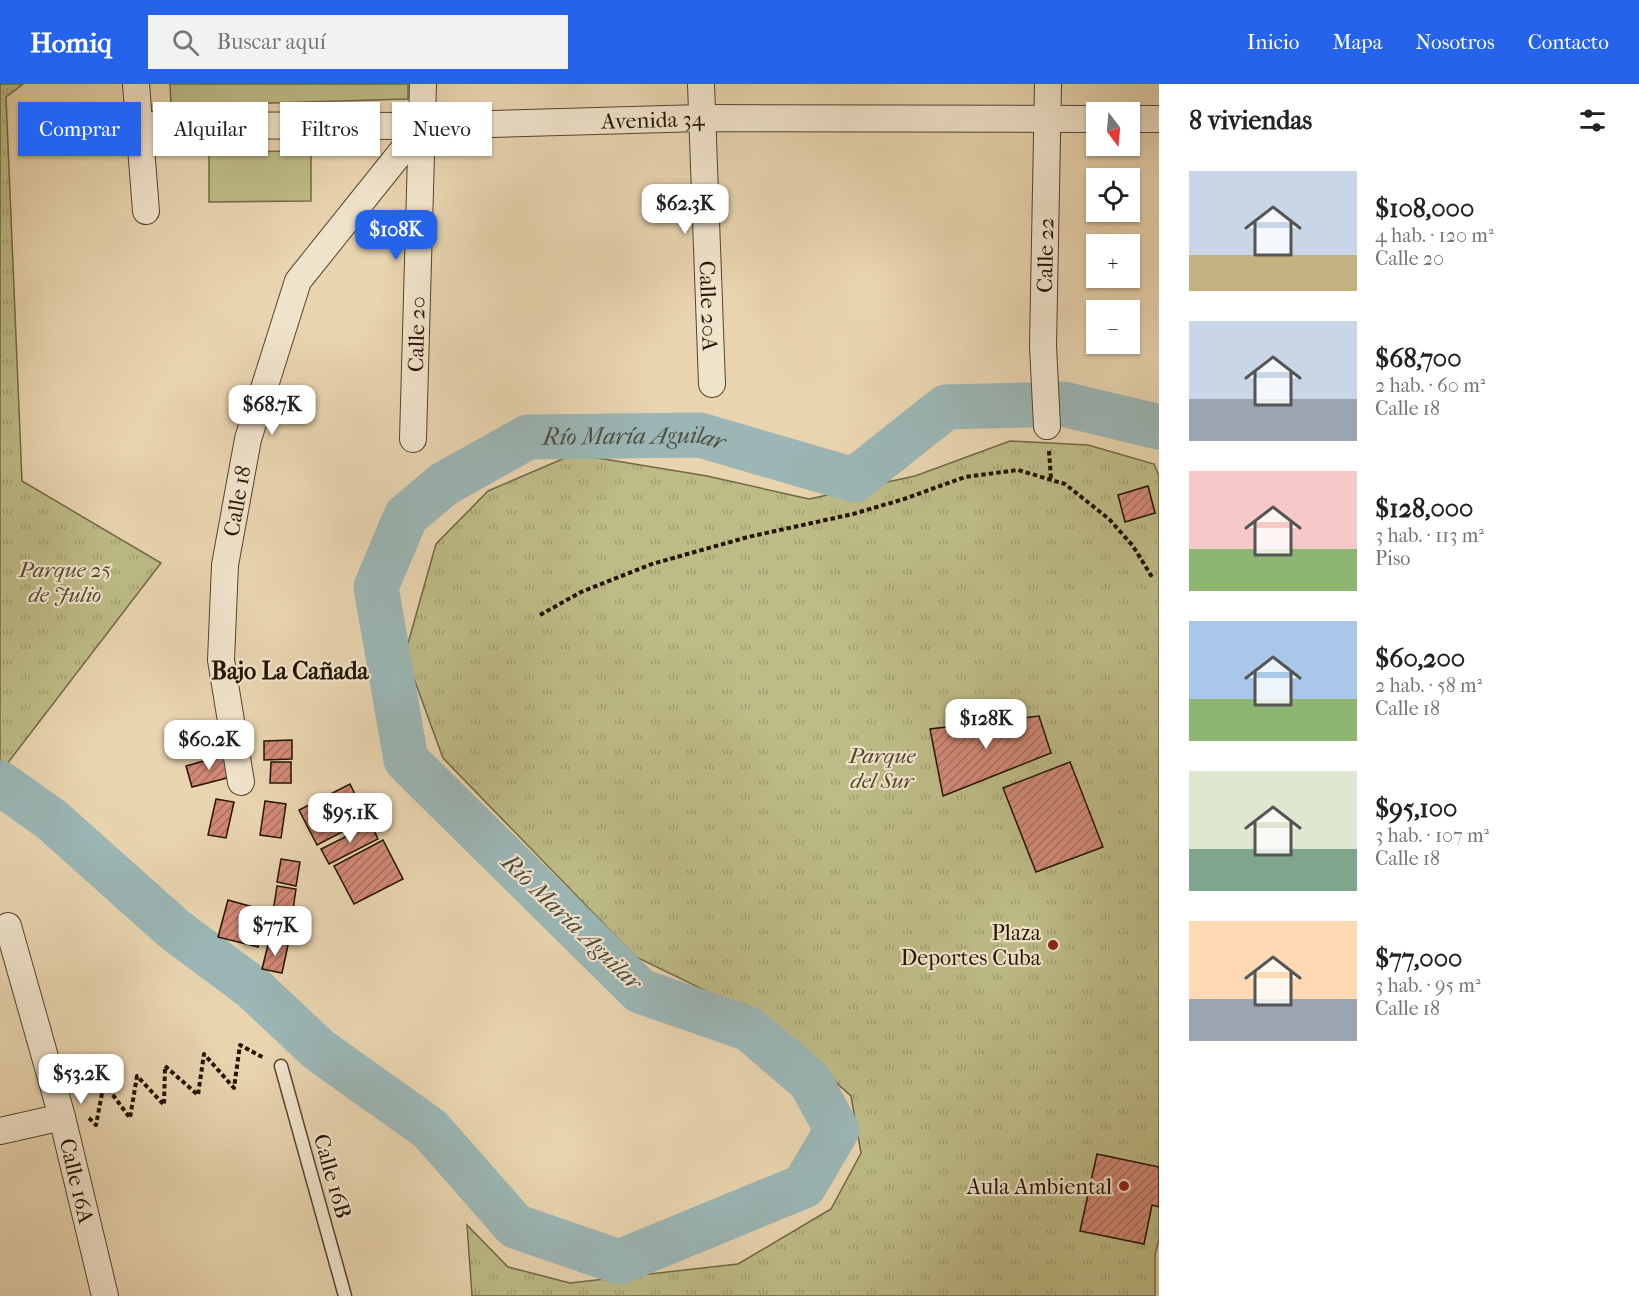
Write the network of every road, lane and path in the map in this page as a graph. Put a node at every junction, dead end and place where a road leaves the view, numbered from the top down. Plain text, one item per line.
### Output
1 (136, 84) edge
2 (423, 84) edge
3 (701, 84) edge
4 (1048, 84) edge
5 (137, 102) edge
6 (423, 102) edge
7 (702, 118) junction
8 (1159, 118) edge
9 (1086, 119) edge
10 (1140, 119) edge
11 (1048, 120) junction
12 (492, 124) edge
13 (141, 125) edge
14 (392, 126) edge
15 (141, 150) edge
16 (398, 156) edge
17 (421, 156) edge
18 (146, 211) dead end
19 (712, 384) dead end
20 (1047, 426) dead end
21 (413, 439) dead end
22 (1152, 577) dead end
23 (540, 615) dead end
24 (241, 782) dead end
25 (8, 926) dead end
26 (280, 1066) joint
27 (73, 1114) junction
28 (0, 1131) edge
29 (105, 1296) edge
30 (345, 1296) edge

1 - 5 street
2 - 6 street, Calle 20
3 - 7 street, Calle 20A
4 - 11 street, Calle 22
7 - 11 street, Avenida 34
7 - 12 street, Avenida 34
7 - 19 street, Calle 20A
8 - 10 street
9 - 11 street, Avenida 34
11 - 20 street, Calle 22
13 - 14 street, Avenida 34
15 - 18 street
16 - 24 street, Calle 18
17 - 21 street, Calle 20
22 - 23 path
25 - 27 street, Calle 16A
26 - 27 path
26 - 30 lane, Calle 16B
27 - 28 street
27 - 29 street, Calle 16A

